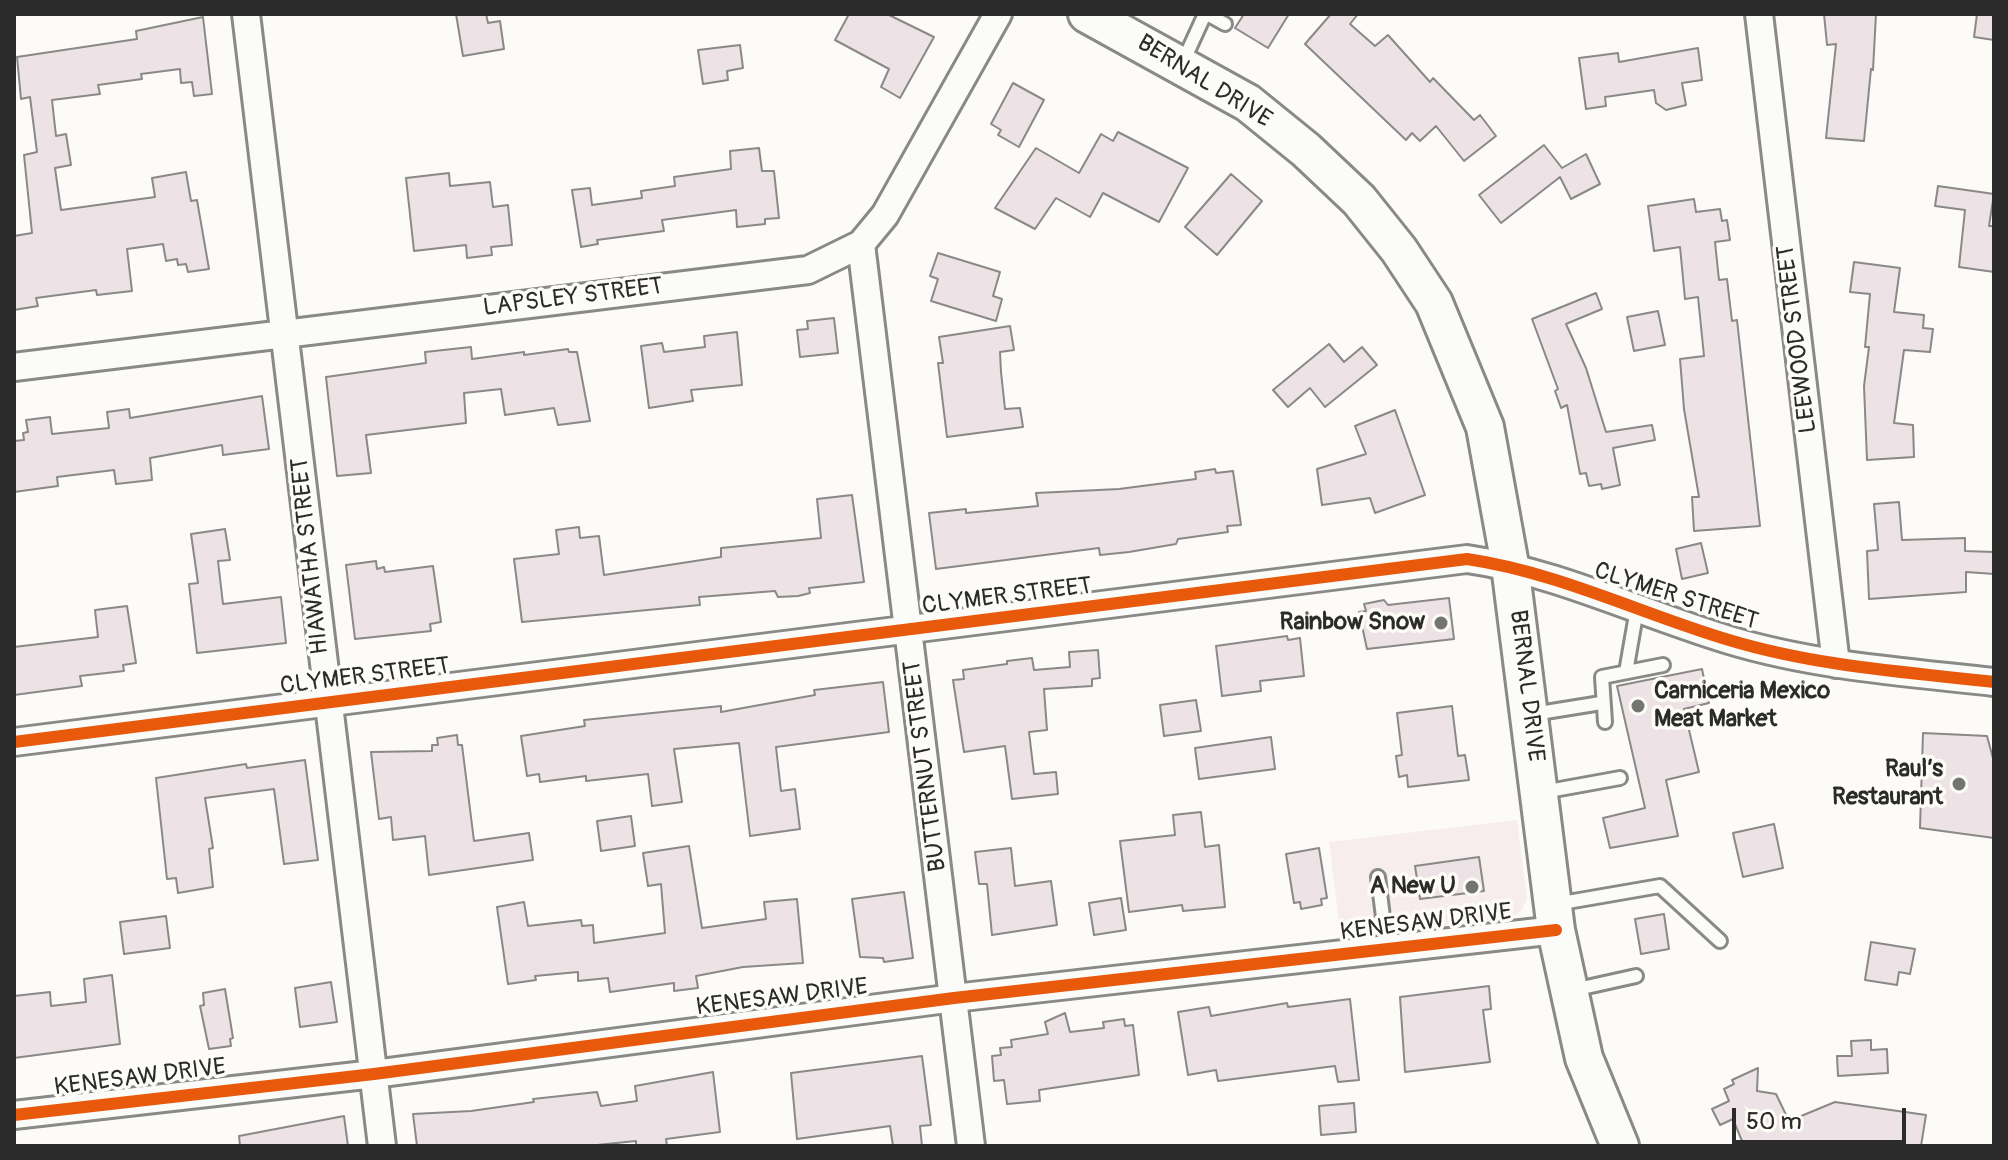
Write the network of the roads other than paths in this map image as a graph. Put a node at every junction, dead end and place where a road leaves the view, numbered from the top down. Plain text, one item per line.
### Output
1 (246, 14) edge
2 (998, 14) edge
3 (1087, 14) edge
4 (1206, 14) edge
5 (1759, 14) edge
6 (1225, 24) dead end
7 (1182, 64) junction
8 (861, 244) junction
9 (286, 333) junction
10 (14, 367) edge
11 (1510, 565) junction
12 (1637, 609) junction
13 (910, 631) junction
14 (1836, 664) junction
15 (1663, 665) dead end
16 (1626, 672) junction
17 (1994, 682) edge
18 (1601, 703) junction
19 (327, 704) junction
20 (1530, 714) junction
21 (1605, 722) dead end
22 (14, 742) edge
23 (1620, 778) dead end
24 (1539, 793) junction
25 (1378, 877) dead end
26 (1555, 917) junction
27 (1720, 941) dead end
28 (1387, 950) junction
29 (1636, 976) dead end
30 (1570, 991) junction
31 (954, 998) junction
32 (374, 1074) junction
33 (14, 1115) edge
34 (382, 1146) edge
35 (971, 1146) edge
36 (1620, 1146) edge

1 - 9 street, HIAWATHA STREET
2 - 8 street, LAPSLEY STREET
3 - 7 street, BERNAL DRIVE
4 - 6 lane
4 - 7 lane
5 - 14 street, LEEWOOD STREET
7 - 11 street, BERNAL DRIVE
8 - 9 street, LAPSLEY STREET
8 - 13 street, BUTTERNUT STREET
9 - 10 street, LAPSLEY STREET
9 - 19 street, HIAWATHA STREET
11 - 12 street, CLYMER STREET
11 - 13 street, CLYMER STREET
11 - 20 street, BERNAL DRIVE
12 - 14 street, CLYMER STREET
12 - 16 lane
13 - 19 street, CLYMER STREET
13 - 31 street, BUTTERNUT STREET
14 - 17 street, CLYMER STREET
15 - 16 lane
16 - 18 lane
18 - 20 lane
18 - 21 lane
19 - 22 street, CLYMER STREET
19 - 32 street, HIAWATHA STREET
20 - 24 street, BERNAL DRIVE
23 - 24 lane
24 - 26 street, BERNAL DRIVE
25 - 28 lane
26 - 27 lane
26 - 28 street, KENESAW DRIVE
26 - 30 street, BERNAL DRIVE
28 - 31 street, KENESAW DRIVE
29 - 30 lane
30 - 36 street, BERNAL DRIVE
31 - 32 street, KENESAW DRIVE
31 - 35 street, BUTTERNUT STREET
32 - 33 street, KENESAW DRIVE
32 - 34 street, HIAWATHA STREET

